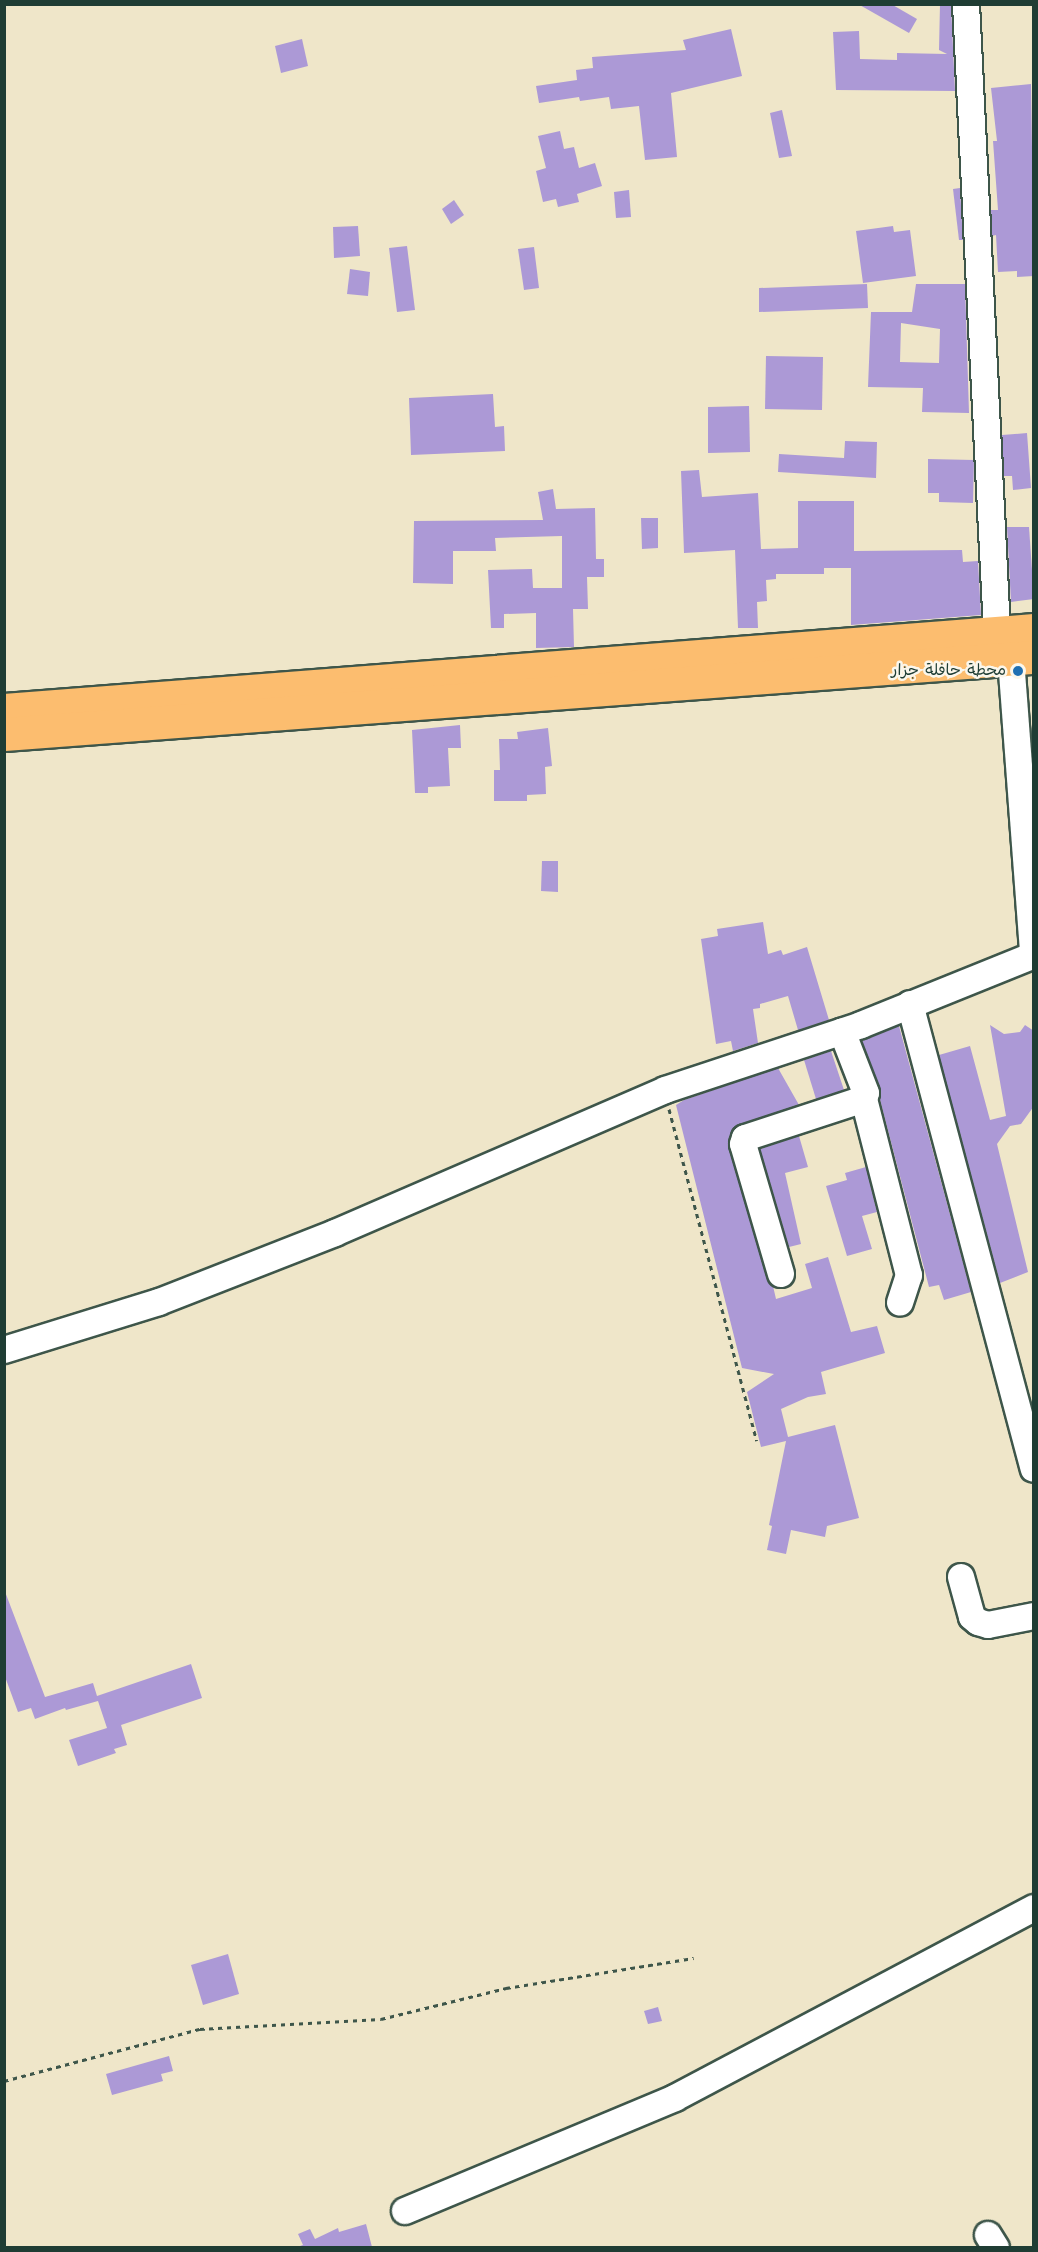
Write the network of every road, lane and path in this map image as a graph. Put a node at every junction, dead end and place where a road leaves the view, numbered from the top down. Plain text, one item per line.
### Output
1 (966, 4) edge
2 (1034, 630) edge
3 (1014, 650) edge
4 (4, 710) edge
5 (4, 734) edge
6 (1033, 955) edge
7 (910, 1004) junction
8 (842, 1031) junction
9 (664, 1090) junction
10 (864, 1099) junction
11 (781, 1274) dead end
12 (900, 1303) dead end
13 (4, 1350) edge
14 (757, 1441) dead end
15 (1034, 1469) edge
16 (961, 1577) dead end
17 (1034, 1616) edge
18 (1034, 1908) edge
19 (694, 1958) dead end
20 (4, 2081) edge
21 (405, 2211) dead end

1 - 3 street
2 - 3 highway
3 - 4 highway
3 - 5 highway
3 - 6 street
6 - 7 street
7 - 8 street
7 - 15 street
8 - 9 street
8 - 10 street
9 - 13 street
9 - 14 path
10 - 11 street
10 - 12 street
16 - 17 street
18 - 21 street
19 - 20 path

